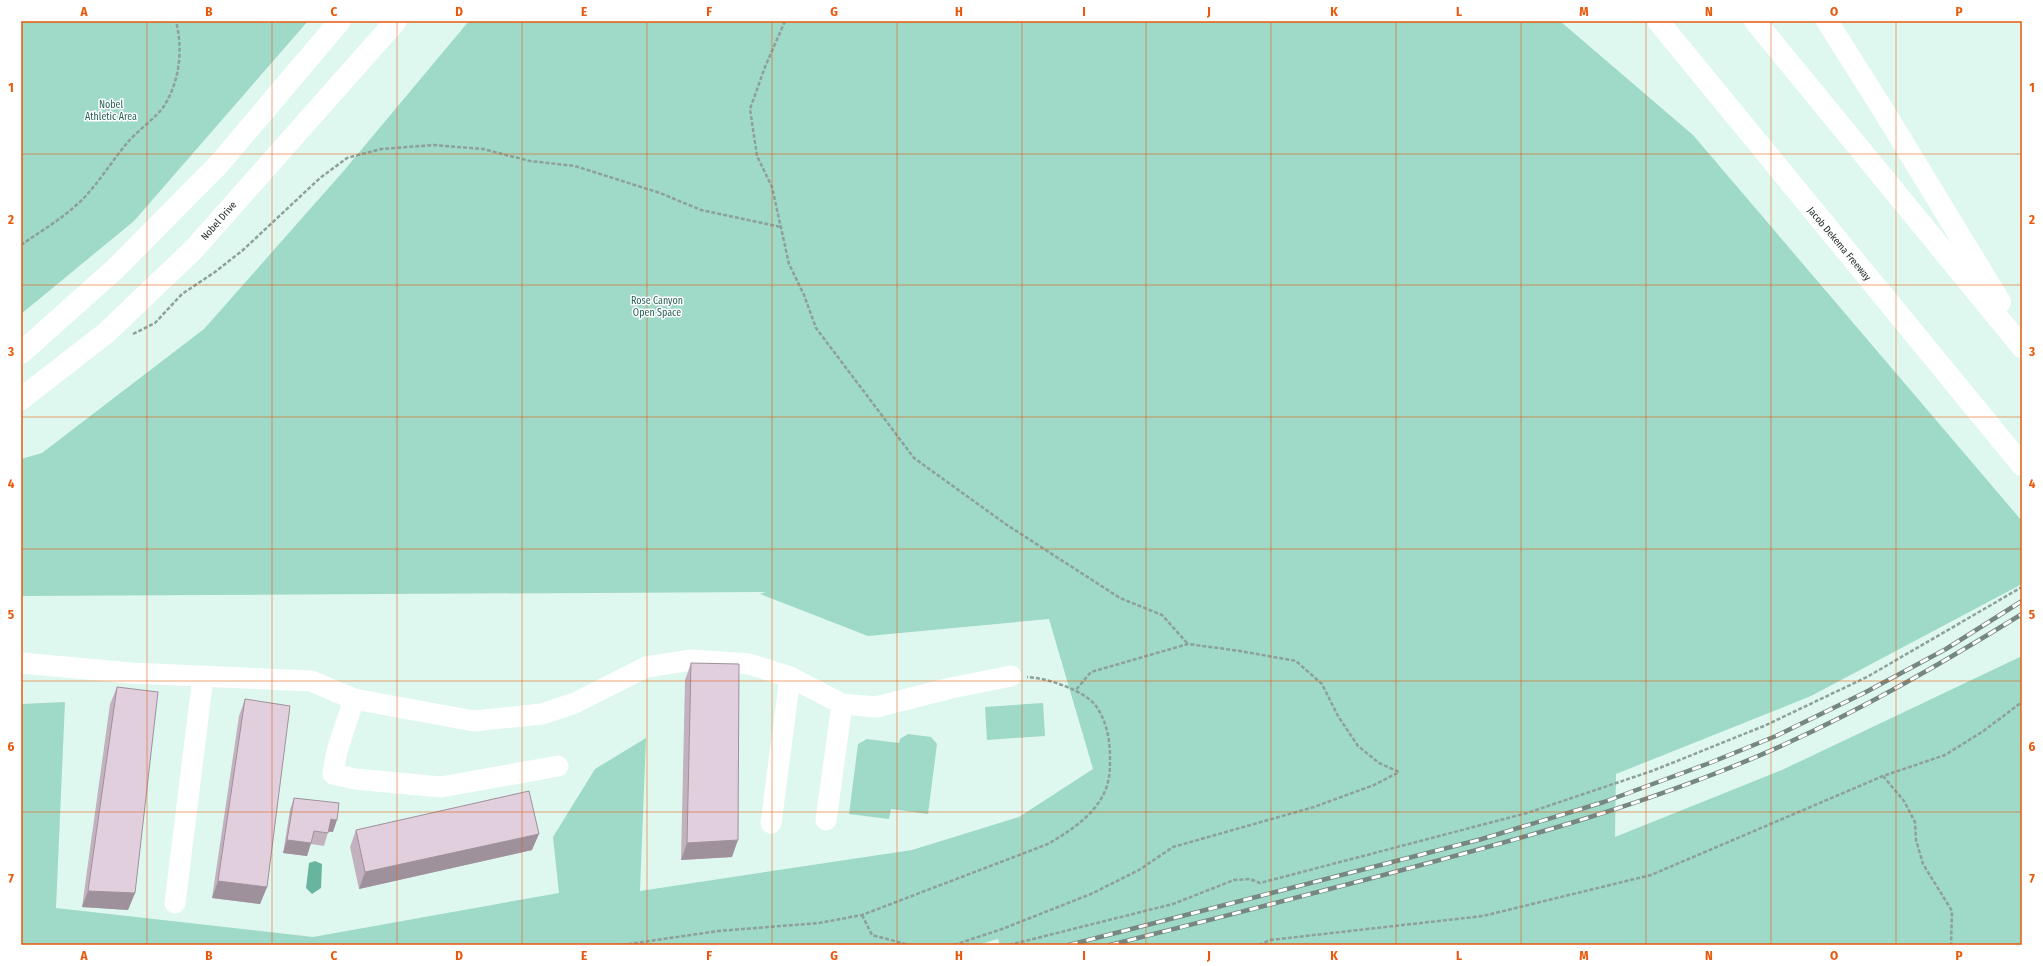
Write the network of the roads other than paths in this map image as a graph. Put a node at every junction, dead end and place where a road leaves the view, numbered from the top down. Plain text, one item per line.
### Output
1 (340, 21) edge
2 (396, 21) edge
3 (1658, 21) edge
4 (1755, 21) edge
5 (1827, 21) edge
6 (2022, 339) edge
7 (2022, 347) edge
8 (21, 352) edge
9 (21, 399) edge
10 (2020, 462) edge
11 (21, 663) edge
12 (1011, 676) road end
13 (203, 677) junction
14 (790, 677) junction
15 (354, 699) junction
16 (842, 704) junction
17 (558, 766) dead end
18 (826, 820) dead end
19 (770, 823) dead end
20 (175, 903) dead end

1 - 8 main road
2 - 9 main road, Nobel Drive
3 - 10 main road, Jacob Dekema Freeway
4 - 7 main road
5 - 6 main road
11 - 13 lane
12 - 16 lane
13 - 15 lane
13 - 20 lane
14 - 15 lane
14 - 16 lane
14 - 19 lane
15 - 17 lane
16 - 18 lane

